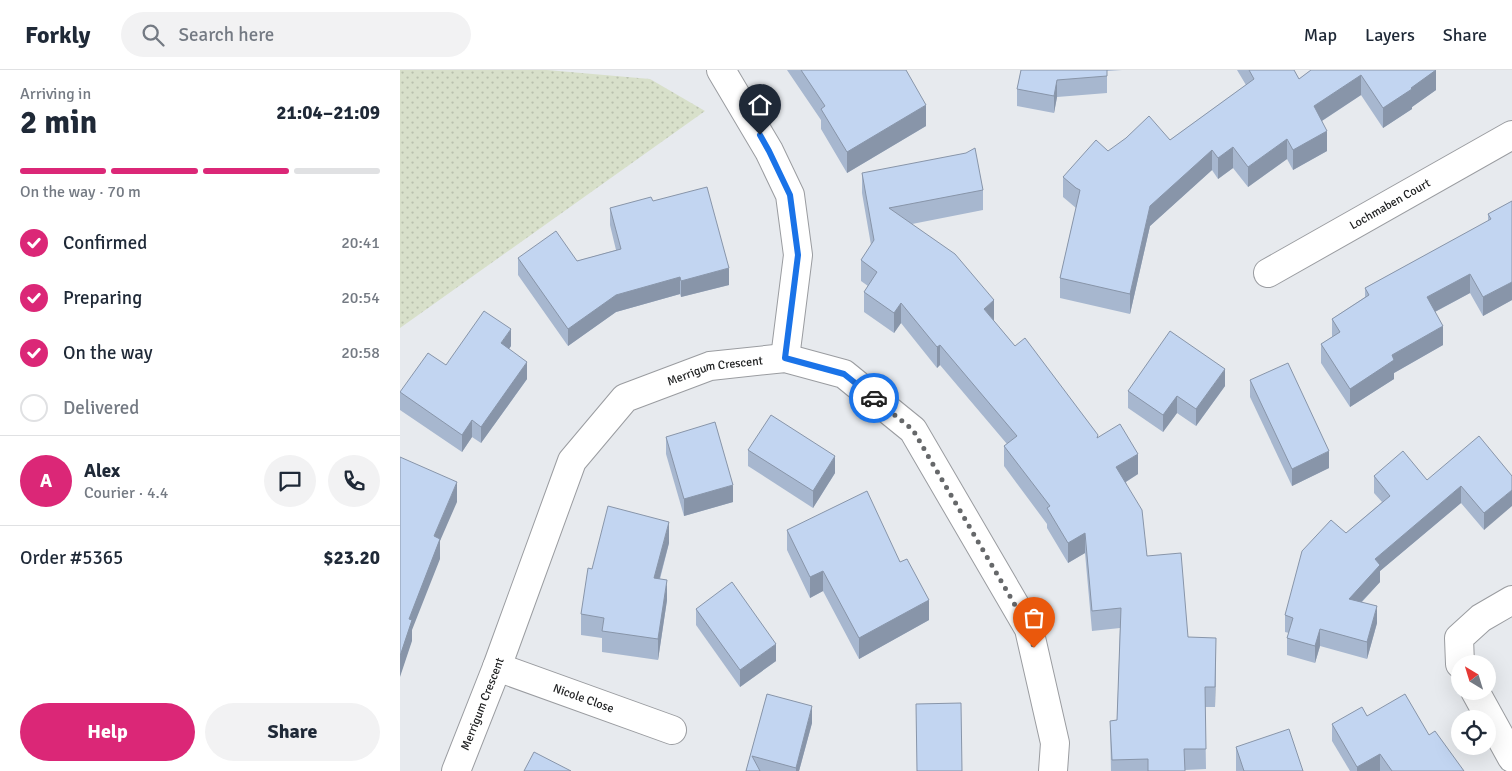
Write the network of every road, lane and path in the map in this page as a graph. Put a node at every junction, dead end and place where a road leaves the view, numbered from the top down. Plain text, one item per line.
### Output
1 (721, 70) edge
2 (1512, 135) edge
3 (1268, 273) dead end
4 (785, 358) junction
5 (1512, 600) edge
6 (1460, 655) edge
7 (497, 666) junction
8 (1480, 700) edge
9 (672, 730) dead end
10 (1512, 758) edge
11 (456, 771) edge
12 (1052, 771) edge

1 - 4 street
2 - 3 street, Lochmaben Court
4 - 7 street, Merrigum Crescent
4 - 12 street, Merrigum Crescent
5 - 6 street
7 - 9 street, Nicole Close
7 - 11 street, Merrigum Crescent
8 - 10 street

